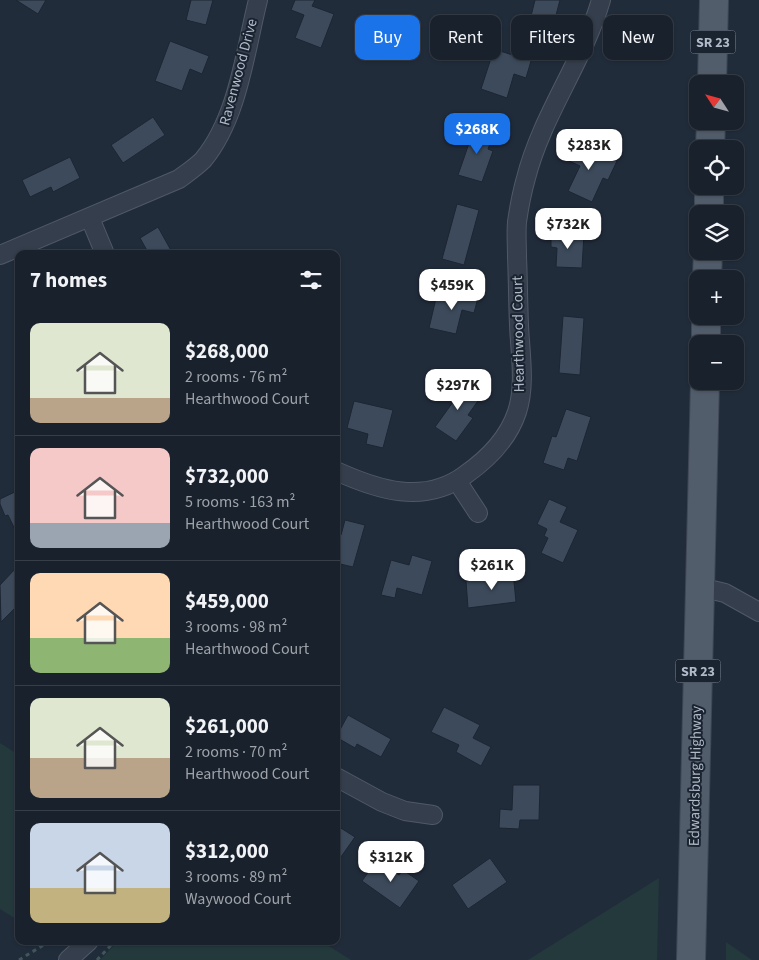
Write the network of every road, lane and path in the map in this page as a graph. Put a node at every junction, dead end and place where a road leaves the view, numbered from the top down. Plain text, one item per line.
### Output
1 (258, 0) edge
2 (601, 0) edge
3 (714, 0) edge
4 (712, 75) edge
5 (90, 218) junction
6 (102, 250) edge
7 (0, 255) edge
8 (705, 390) edge
9 (340, 473) edge
10 (458, 481) junction
11 (478, 513) dead end
12 (700, 587) junction
13 (759, 612) edge
14 (340, 779) edge
15 (433, 815) dead end
16 (43, 945) edge
17 (84, 945) edge
18 (111, 945) edge
19 (19, 960) edge
20 (68, 960) edge
21 (97, 960) edge
22 (691, 960) edge

1 - 5 street, Ravenwood Drive
2 - 10 street, Hearthwood Court
3 - 4 main road, SR 23
5 - 6 street
5 - 7 street, Ravenwood Drive
8 - 12 main road, Edwardsburg Highway / SR 23
9 - 10 street, Hearthwood Court
10 - 11 street
12 - 13 street
12 - 22 main road, Edwardsburg Highway / SR 23
14 - 15 street
16 - 19 path
17 - 20 street
18 - 21 path

